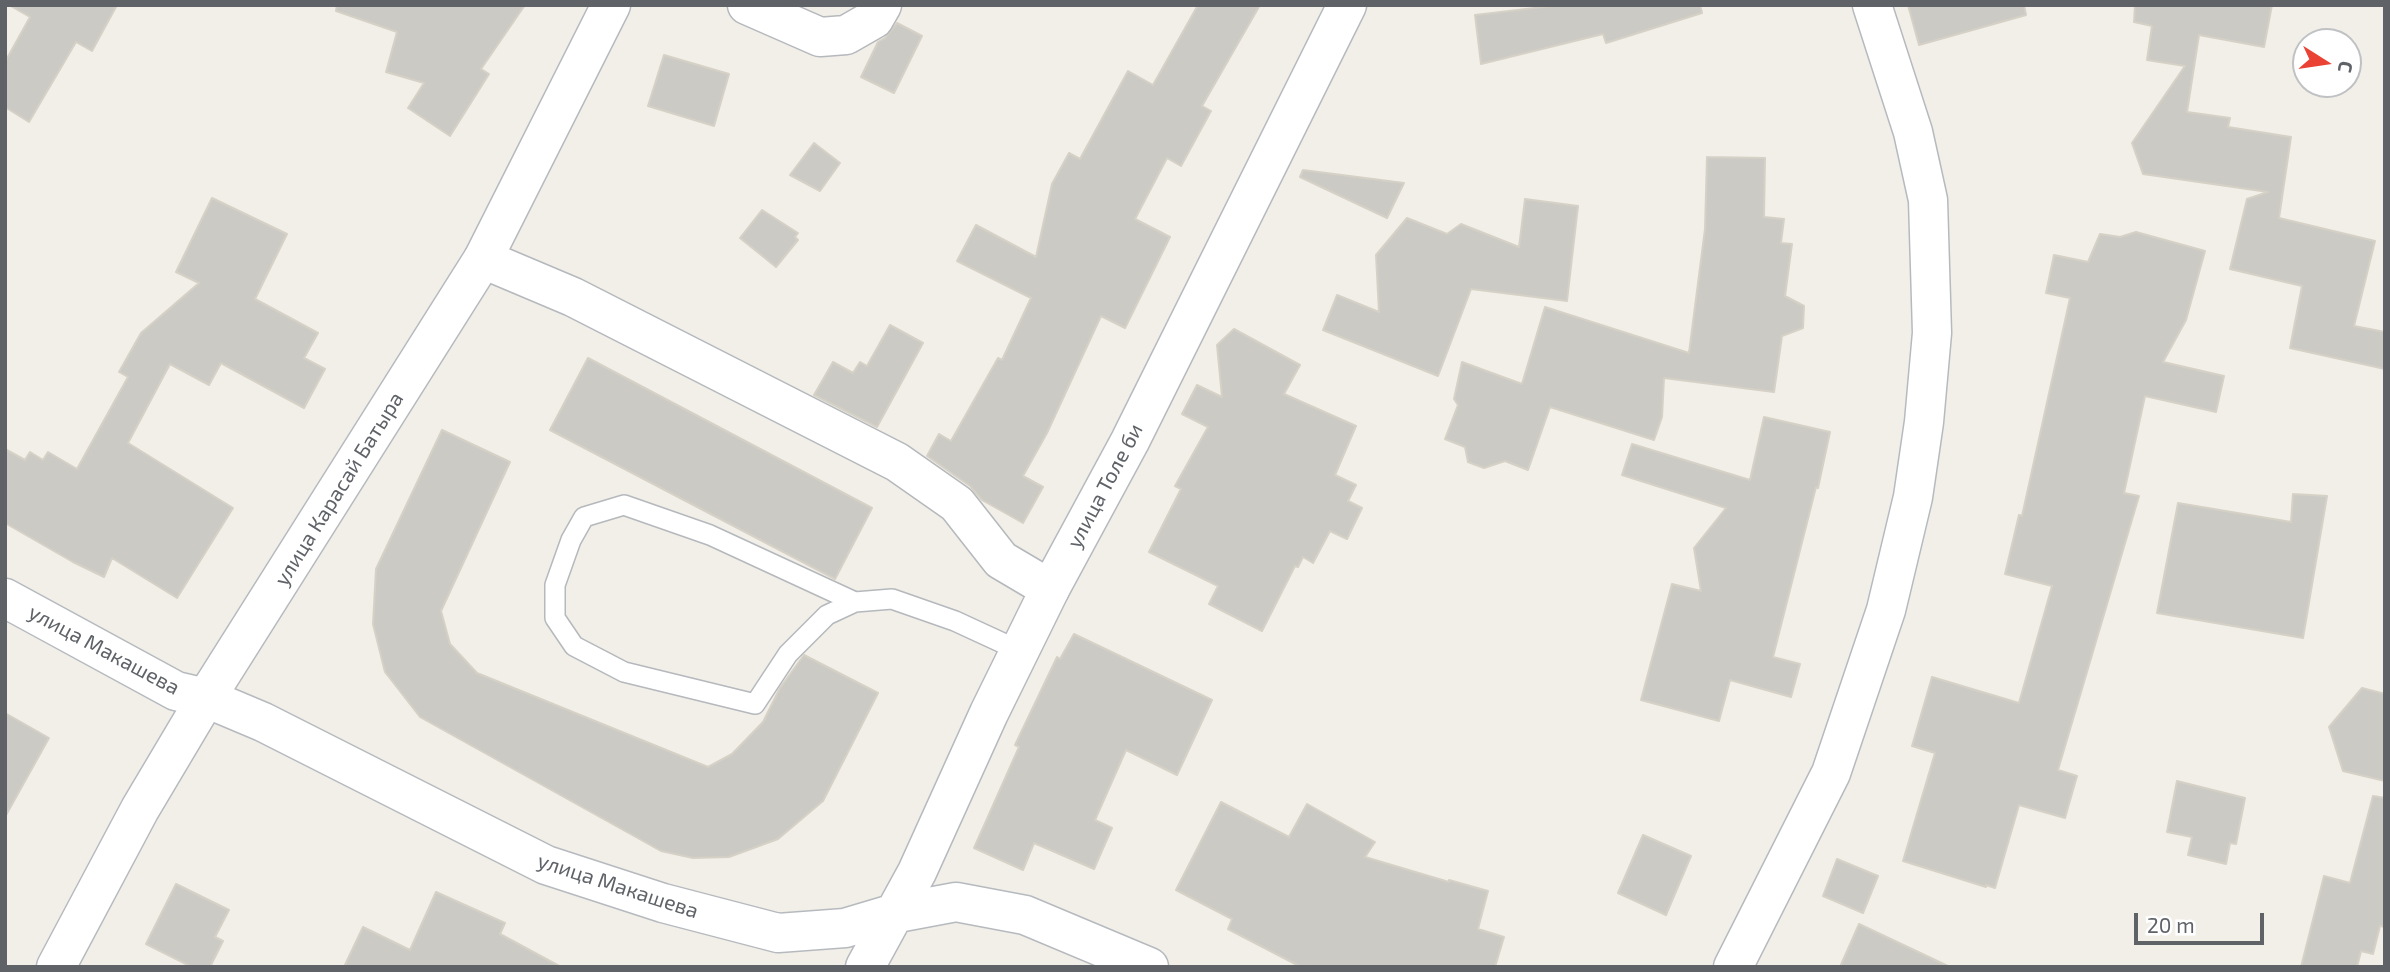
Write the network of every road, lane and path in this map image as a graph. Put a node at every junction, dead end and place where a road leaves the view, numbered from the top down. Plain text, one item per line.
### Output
1 (611, 5) edge
2 (747, 5) edge
3 (882, 5) edge
4 (1347, 5) edge
5 (1872, 5) edge
6 (483, 260) junction
7 (1050, 589) junction
8 (5, 598) edge
9 (855, 602) junction
10 (1020, 651) junction
11 (206, 698) junction
12 (892, 914) junction
13 (56, 967) edge
14 (865, 967) edge
15 (1149, 967) edge
16 (1733, 967) edge

1 - 6 street, улица Карасай Батыра
2 - 3 street
4 - 7 street, улица Толе би
5 - 16 street
6 - 7 street
6 - 11 street, улица Карасай Батыра
7 - 10 street, улица Толе би
8 - 11 street, улица Макашева
9 - 9 lane
9 - 10 lane
10 - 12 street, улица Толе би
11 - 12 street, улица Макашева
11 - 13 street, улица Карасай Батыра
12 - 14 street, улица Толе би
12 - 15 street, улица Макашева

